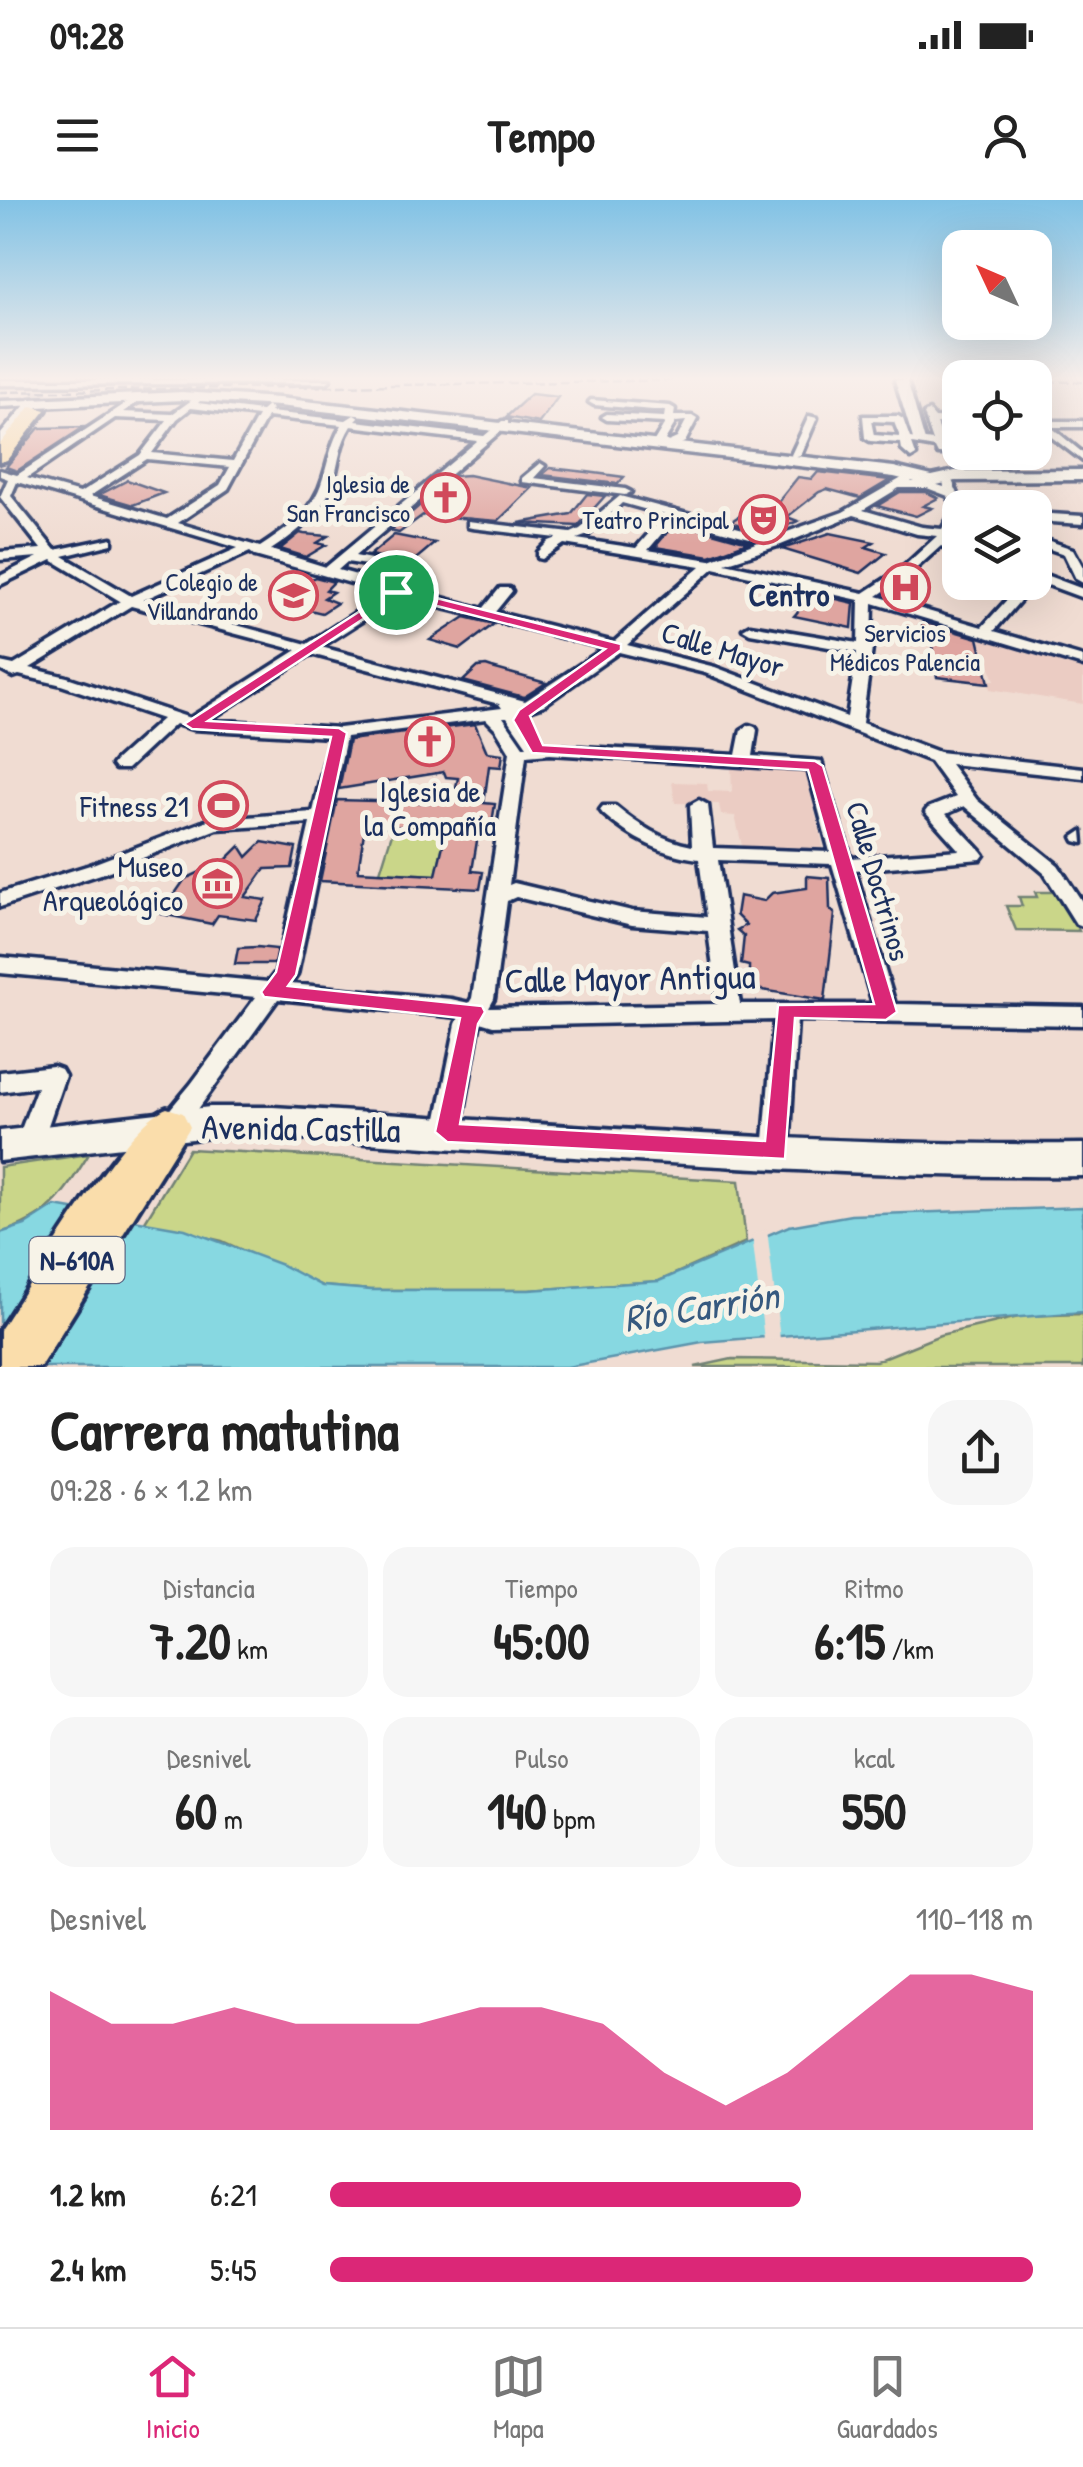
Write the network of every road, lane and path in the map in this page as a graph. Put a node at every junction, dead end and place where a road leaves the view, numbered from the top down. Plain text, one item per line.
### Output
1 (82, 434) edge
2 (161, 434) edge
3 (250, 434) edge
4 (342, 434) edge
5 (446, 434) edge
6 (491, 434) edge
7 (589, 434) edge
8 (669, 434) edge
9 (677, 434) edge
10 (805, 434) edge
11 (869, 434) edge
12 (914, 434) edge
13 (928, 434) edge
14 (1052, 435) edge
15 (486, 439) junction
16 (668, 443) junction
17 (796, 455) junction
18 (145, 457) junction
19 (1083, 458) edge
20 (942, 459) edge
21 (908, 463) junction
22 (236, 464) junction
23 (540, 466) dead end
24 (942, 469) edge
25 (942, 469) edge
26 (948, 470) joint
27 (1083, 471) edge
28 (11, 476) edge
29 (953, 490) edge
30 (622, 496) junction
31 (80, 498) junction
32 (854, 510) junction
33 (674, 512) junction
34 (1052, 519) edge
35 (1083, 520) edge
36 (472, 524) dead end
37 (166, 525) junction
38 (379, 531) junction
39 (396, 534) dead end
40 (941, 536) joint
41 (569, 539) junction
42 (108, 541) dead end
43 (777, 542) junction
44 (1052, 546) edge
45 (253, 551) junction
46 (639, 553) junction
47 (51, 554) junction
48 (542, 554) dead end
49 (0, 556) edge
50 (345, 558) junction
51 (1080, 563) edge
52 (711, 564) junction
53 (404, 569) dead end
54 (328, 572) junction
55 (1083, 579) edge
56 (0, 581) edge
57 (1052, 584) edge
58 (505, 591) dead end
59 (396, 592) junction
60 (1083, 594) edge
61 (866, 597) junction
62 (1015, 600) edge
63 (130, 601) junction
64 (486, 614) junction
65 (762, 616) dead end
66 (987, 630) junction
67 (616, 647) junction
68 (865, 649) junction
69 (310, 650) junction
70 (1083, 662) edge
71 (0, 666) edge
72 (20, 670) junction
73 (0, 677) edge
74 (504, 711) junction
75 (170, 720) junction
76 (854, 722) junction
77 (192, 724) junction
78 (749, 730) dead end
79 (339, 733) junction
80 (527, 751) junction
81 (936, 757) junction
82 (744, 761) junction
83 (122, 765) dead end
84 (1083, 773) edge
85 (966, 799) junction
86 (699, 805) dead end
87 (609, 810) dead end
88 (318, 818) junction
89 (708, 854) junction
90 (841, 862) junction
91 (496, 897) junction
92 (0, 900) edge
93 (1083, 919) edge
94 (718, 925) junction
95 (0, 965) edge
96 (271, 992) junction
97 (786, 1010) junction
98 (474, 1012) junction
99 (730, 1012) junction
100 (886, 1012) junction
101 (1083, 1016) edge
102 (0, 1082) edge
103 (447, 1132) junction
104 (156, 1140) junction
105 (14, 1145) edge
106 (776, 1152) junction
107 (1083, 1160) edge
108 (8, 1367) edge

1 - 28 street
2 - 18 street
3 - 22 street
4 - 45 street
5 - 15 street
6 - 15 street
7 - 16 main road
8 - 16 street
9 - 16 street
10 - 17 street
11 - 21 street
12 - 21 main road
13 - 20 street
14 - 19 street
15 - 38 street
16 - 17 main road
16 - 21 main road
17 - 21 main road
18 - 22 street
18 - 31 street
21 - 24 main road
21 - 25 main road
21 - 32 street
22 - 37 street
23 - 30 street
26 - 27 main road
26 - 29 street
28 - 31 street, Calle Mayor
28 - 47 street
30 - 33 street
30 - 41 street
31 - 37 street, Calle Mayor
32 - 40 street
32 - 43 street
33 - 43 street
33 - 46 street
34 - 35 street
36 - 41 street
37 - 45 street, Calle Mayor
38 - 39 street
38 - 50 street
40 - 61 street
41 - 46 street
41 - 48 street
42 - 47 street
43 - 52 street
44 - 51 street
45 - 54 street, Calle Mayor
45 - 63 street
46 - 52 street
47 - 49 street
47 - 56 street
47 - 63 street
50 - 53 street
50 - 54 street
51 - 55 street
52 - 61 street
52 - 67 street
54 - 59 street, Calle Mayor
57 - 60 street
58 - 64 street
59 - 64 street, Calle Mayor
59 - 69 street
61 - 66 street
61 - 68 street
62 - 66 street
63 - 69 street
63 - 72 street
64 - 67 street, Calle Mayor
65 - 68 street
66 - 70 street
67 - 74 street
67 - 76 street, Calle Mayor
68 - 76 street
69 - 74 street
69 - 77 street
71 - 72 street
72 - 73 street
72 - 75 street
74 - 79 street
74 - 80 street
75 - 77 street
75 - 83 street
76 - 81 street, Calle Mayor
77 - 79 street
78 - 82 street
79 - 88 street
80 - 82 street
80 - 91 street
81 - 84 street, Calle Mayor
81 - 85 street
82 - 90 street, Calle Doctrinos
85 - 90 street
85 - 93 street
86 - 89 street
87 - 89 street
88 - 92 street
88 - 96 street
89 - 90 street
89 - 94 street
90 - 100 street, Calle Doctrinos
91 - 94 street
91 - 98 street
94 - 99 street
95 - 96 street, Calle Mayor Antigua
96 - 98 street, Calle Mayor Antigua
96 - 104 street
97 - 99 street, Calle Mayor Antigua
97 - 100 street, Calle Mayor Antigua
97 - 106 street
98 - 99 street, Calle Mayor Antigua
98 - 103 street
100 - 101 street, Calle Mayor Antigua
102 - 105 street
103 - 104 main road, Avenida Castilla
103 - 106 main road, Avenida Castilla
104 - 105 main road, Avenida Castilla
104 - 108 highway, N-610A
106 - 107 main road, Avenida Castilla

